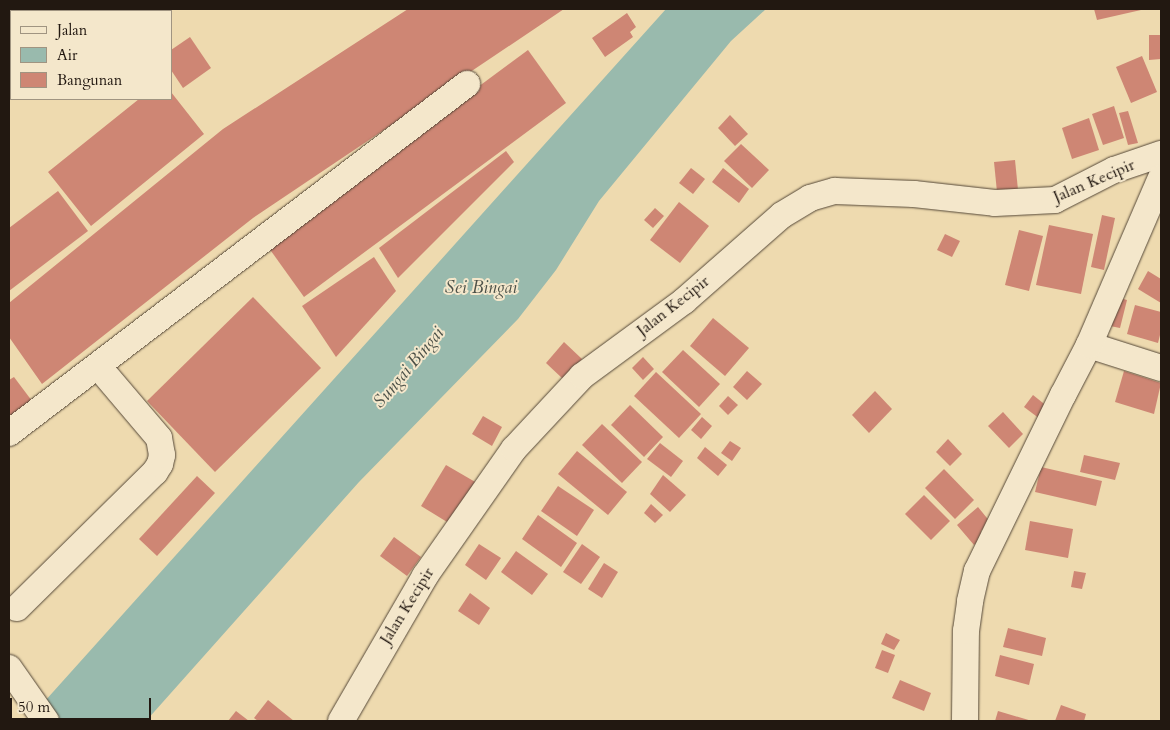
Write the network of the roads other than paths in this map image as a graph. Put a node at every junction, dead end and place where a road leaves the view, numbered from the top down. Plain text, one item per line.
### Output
1 (467, 84) dead end
2 (1161, 154) edge
3 (1161, 178) edge
4 (1089, 345) junction
5 (98, 366) junction
6 (1161, 368) edge
7 (9, 433) edge
8 (18, 608) dead end
9 (13, 674) edge
10 (46, 721) edge
11 (340, 721) edge
12 (965, 721) edge

1 - 5 street
2 - 11 street, Jalan Kecipir
3 - 4 street
4 - 6 street
4 - 12 street
5 - 7 street
5 - 8 street
9 - 10 street

